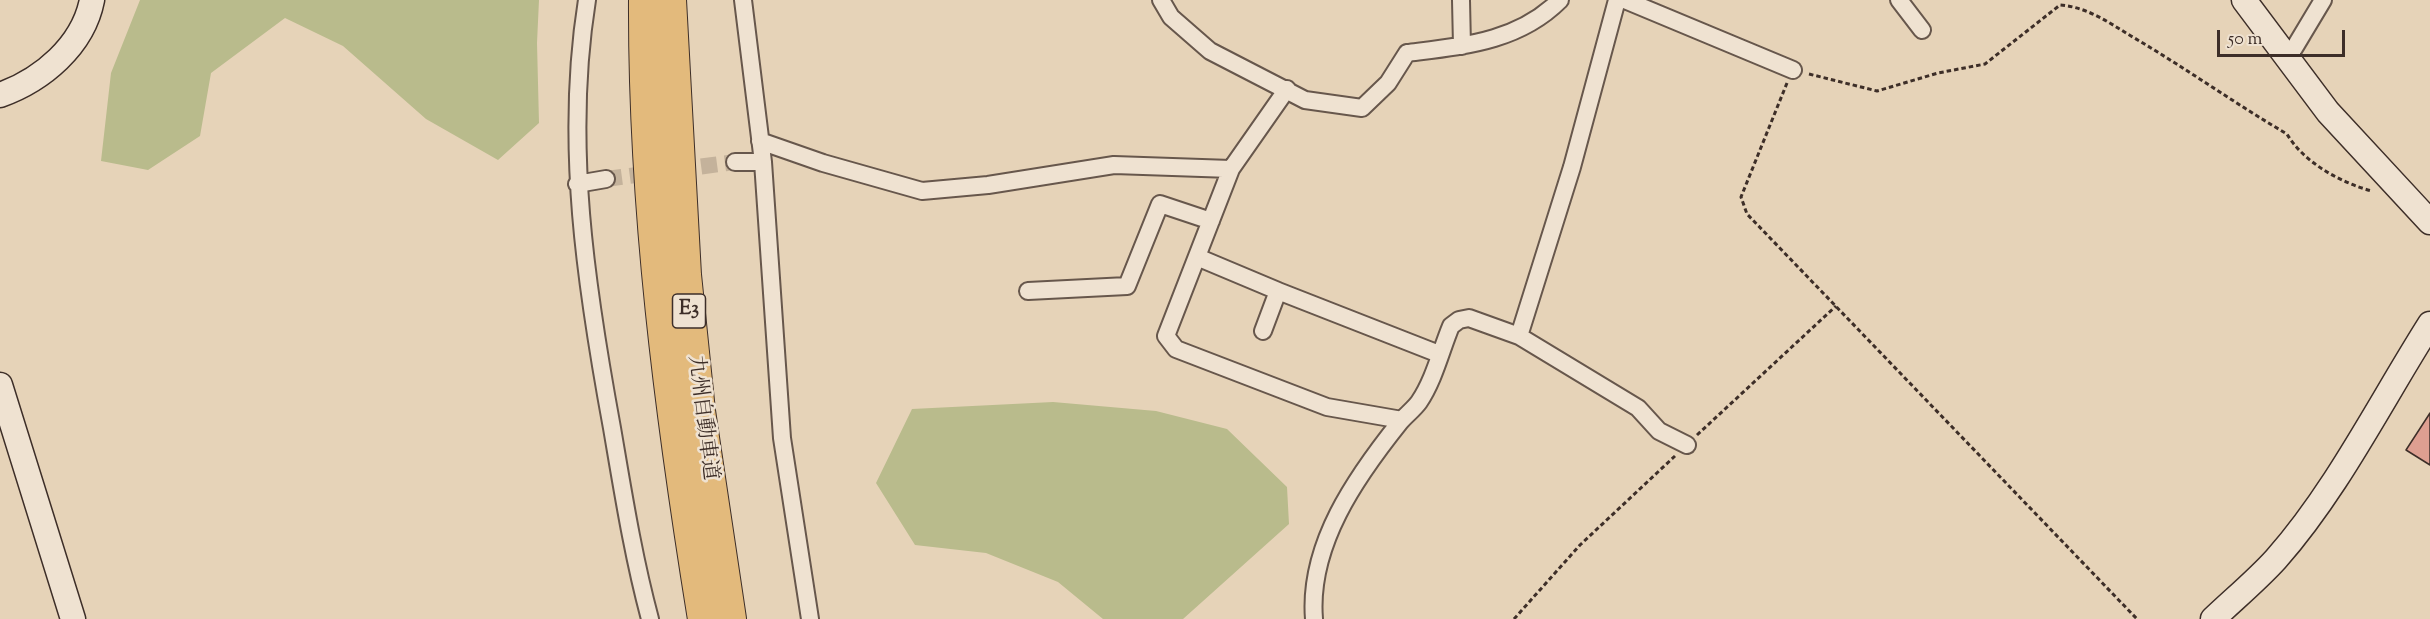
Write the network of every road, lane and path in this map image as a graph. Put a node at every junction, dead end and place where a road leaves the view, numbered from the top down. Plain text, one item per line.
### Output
1 (92, 0) edge
2 (587, 0) edge
3 (645, 0) edge
4 (670, 0) edge
5 (743, 0) edge
6 (1161, 0) edge
7 (1461, 0) edge
8 (1560, 0) edge
9 (1617, 0) edge
10 (1625, 0) edge
11 (1899, 0) edge
12 (2244, 0) edge
13 (2324, 0) edge
14 (1922, 30) dead end
15 (1462, 46) junction
16 (2287, 60) junction
17 (1793, 70) junction
18 (1287, 89) junction
19 (0, 95) edge
20 (760, 141) junction
21 (735, 162) tunnel mouth
22 (763, 162) junction
23 (1232, 170) junction
24 (606, 179) tunnel mouth
25 (577, 184) junction
26 (2407, 197) junction
27 (1211, 221) junction
28 (2430, 222) edge
29 (1197, 257) junction
30 (1029, 291) dead end
31 (1278, 291) junction
32 (1836, 306) junction
33 (2430, 324) edge
34 (1263, 331) dead end
35 (1519, 336) junction
36 (1439, 354) junction
37 (0, 385) edge
38 (1402, 420) junction
39 (1687, 446) junction
40 (73, 619) edge
41 (650, 619) edge
42 (704, 619) edge
43 (730, 619) edge
44 (810, 619) edge
45 (1314, 619) edge
46 (1514, 619) edge
47 (2137, 619) edge
48 (2213, 619) edge

1 - 19 street
2 - 25 street
3 - 42 highway, 九州自動車道 / E3
4 - 43 highway, 九州自動車道 / E3
5 - 20 street
6 - 18 street
7 - 15 street
8 - 15 street
9 - 35 street
10 - 17 street
11 - 14 street
12 - 16 street
13 - 16 street
15 - 18 street
16 - 26 street
17 - 26 path
17 - 32 path
18 - 23 street
20 - 22 street
20 - 23 street
21 - 22 street
22 - 44 street
23 - 27 street
24 - 25 street
25 - 41 street
26 - 28 street
27 - 29 street
27 - 30 street
29 - 31 street
29 - 38 street
31 - 34 street
31 - 36 street
32 - 39 path
32 - 47 path
33 - 48 street
35 - 36 street
35 - 39 street
36 - 38 street
37 - 40 street
38 - 45 street
39 - 46 path

